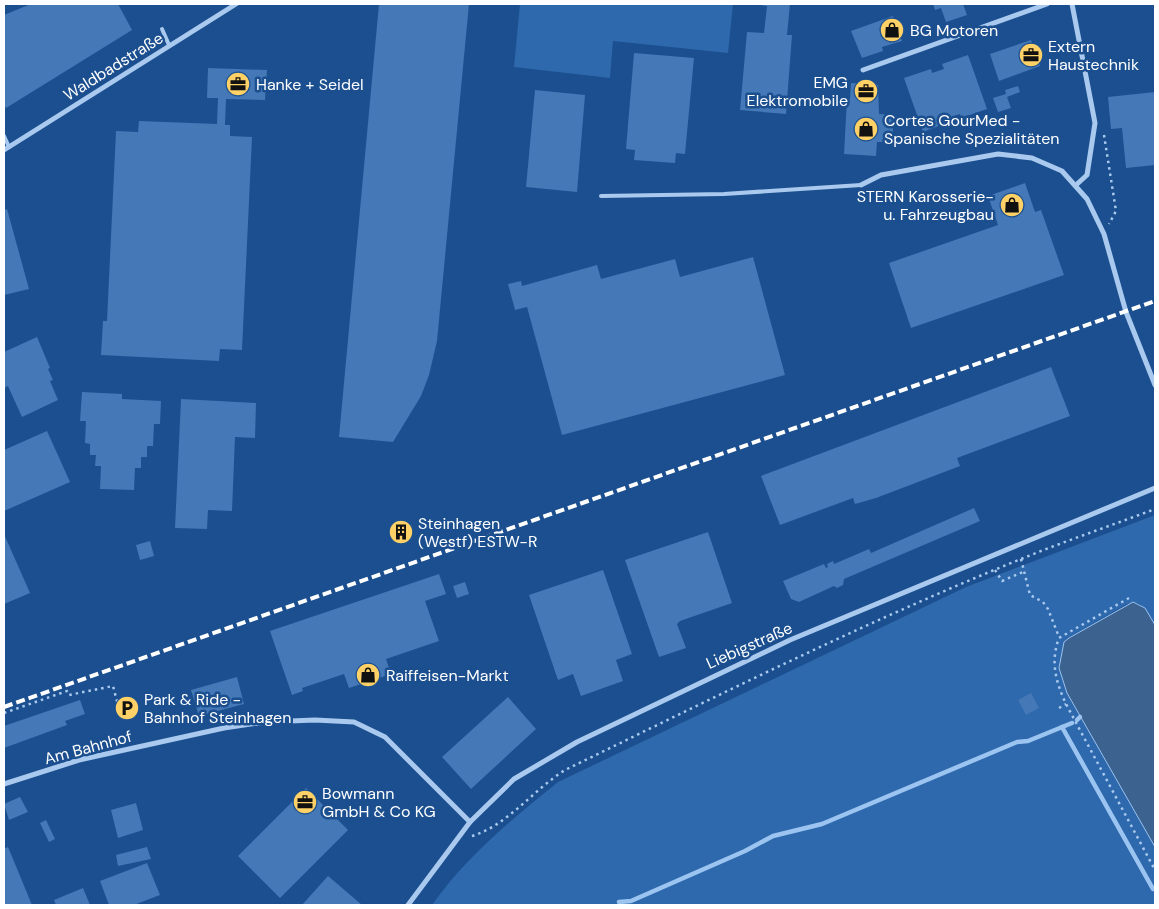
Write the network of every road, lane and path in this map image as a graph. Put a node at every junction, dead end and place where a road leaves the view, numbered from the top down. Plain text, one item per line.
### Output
1 (236, 4) edge
2 (1047, 4) edge
3 (1072, 4) edge
4 (162, 29) dead end
5 (169, 45) junction
6 (862, 70) dead end
7 (1096, 123) junction
8 (4, 136) edge
9 (6, 148) edge
10 (1076, 184) junction
11 (862, 186) joint
12 (600, 196) dead end
13 (1104, 234) junction
14 (1155, 385) edge
15 (1155, 488) edge
16 (1155, 509) edge
17 (1021, 559) junction
18 (995, 570) junction
19 (1023, 572) junction
20 (1128, 598) dead end
21 (1059, 638) junction
22 (1066, 704) junction
23 (1059, 708) dead end
24 (119, 709) dead end
25 (4, 713) edge
26 (4, 784) edge
27 (470, 822) junction
28 (454, 842) junction
29 (1155, 870) edge
30 (408, 905) edge

1 - 5 street, Waldbadstraße
2 - 6 street
3 - 7 street
4 - 5 lane
5 - 9 street, Waldbadstraße
7 - 10 street
7 - 13 path
8 - 9 lane
10 - 11 street
10 - 13 street
11 - 12 lane
13 - 14 street
15 - 27 street, Liebigstraße
16 - 17 path
17 - 18 path
17 - 19 path
18 - 19 path
18 - 28 path
19 - 21 path
20 - 21 path
21 - 22 path
22 - 23 path
22 - 29 path
24 - 25 path
26 - 27 street, Am Bahnhof
27 - 28 street, Liebigstraße
28 - 30 street, Liebigstraße

